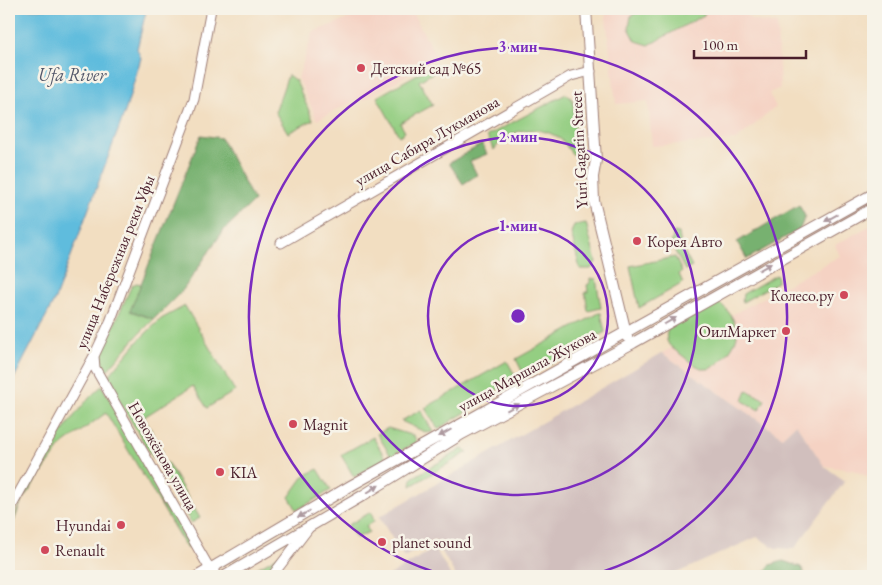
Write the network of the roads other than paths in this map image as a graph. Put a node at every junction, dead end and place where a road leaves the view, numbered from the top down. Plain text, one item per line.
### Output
1 (210, 9) edge
2 (586, 9) edge
3 (590, 72) junction
4 (873, 194) edge
5 (873, 208) edge
6 (281, 243) dead end
7 (625, 333) junction
8 (630, 344) junction
9 (94, 356) junction
10 (9, 511) edge
11 (310, 526) junction
12 (215, 572) edge
13 (198, 576) edge
14 (226, 576) edge
15 (272, 576) edge

1 - 9 street, улица Набережная реки Уфы
2 - 3 main road, Yuri Gagarin Street
3 - 6 street, улица Сабира Лукманова
3 - 7 main road, Yuri Gagarin Street
4 -> 7 main road, улица Маршала Жукова
8 -> 5 main road, улица Маршала Жукова
7 - 8 main road, Yuri Gagarin Street
7 -> 12 main road, улица Маршала Жукова
11 -> 8 main road, улица Маршала Жукова
9 - 10 street, улица Набережная реки Уфы
9 - 12 street, Новожёнова улица
11 - 14 main road, улица Маршала Жукова
11 - 15 street
12 - 13 main road, улица Маршала Жукова

